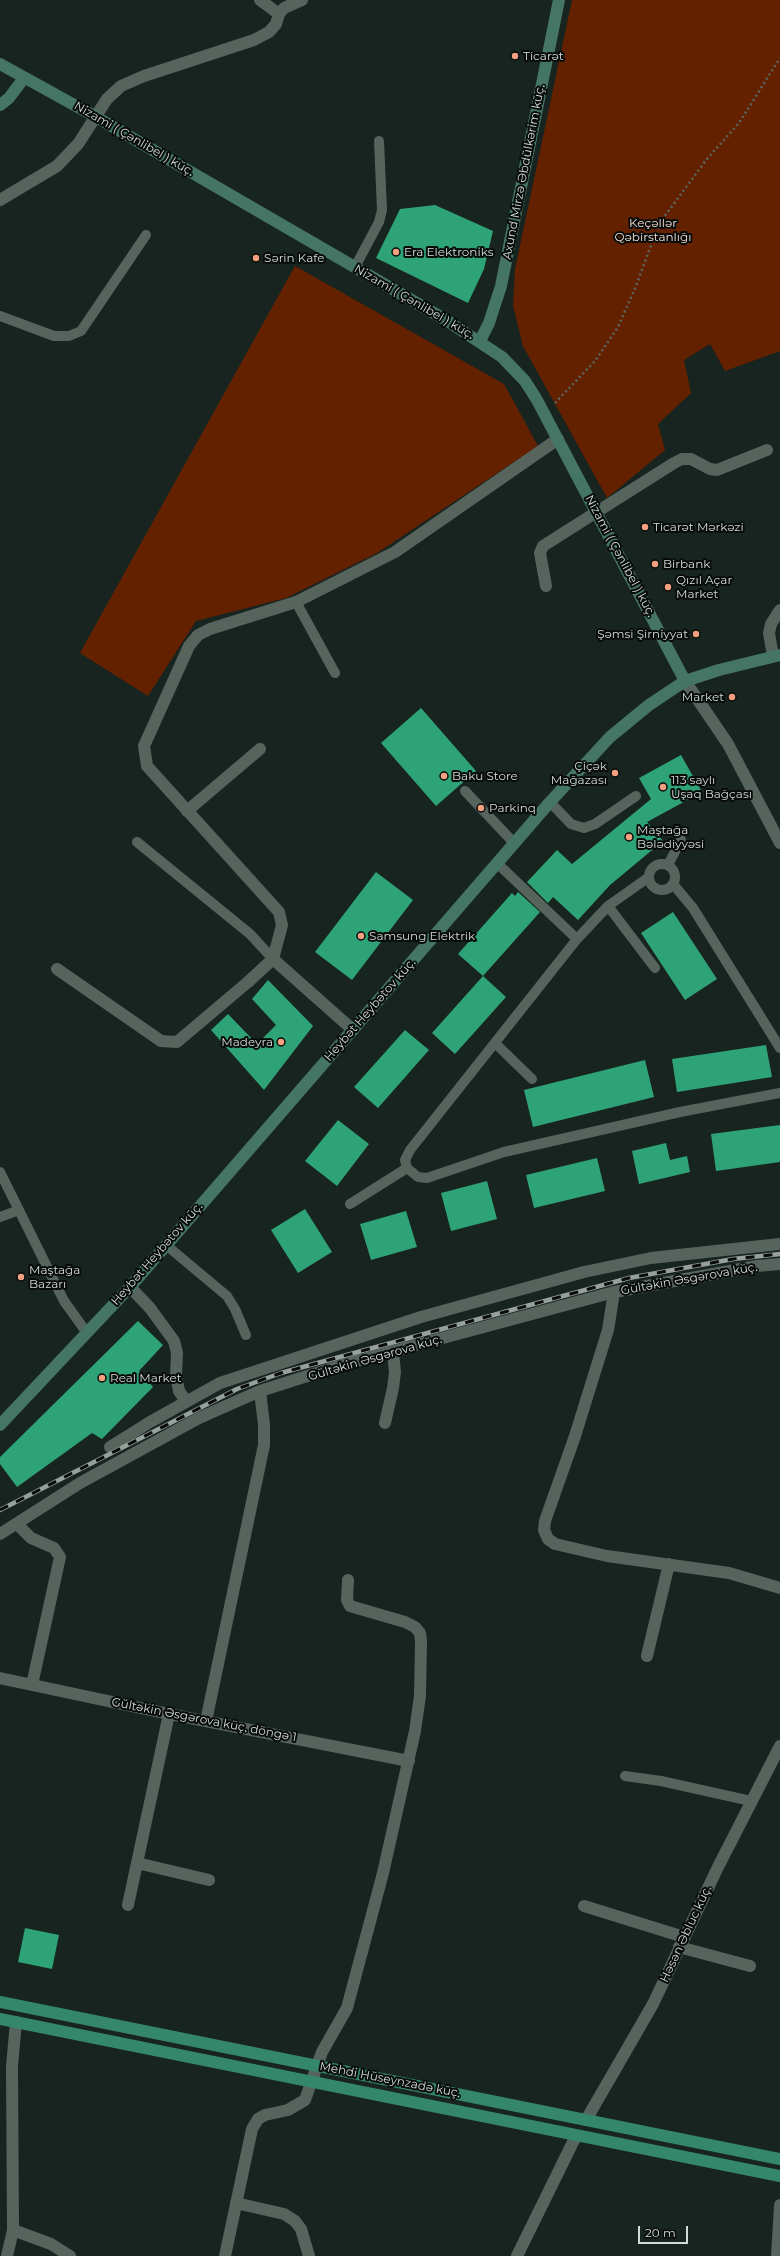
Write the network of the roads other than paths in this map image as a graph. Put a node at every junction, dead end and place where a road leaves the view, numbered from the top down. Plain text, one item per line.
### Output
1 (260, 0) edge
2 (558, 0) edge
3 (299, 1) edge
4 (279, 14) junction
5 (0, 64) edge
6 (24, 78) junction
7 (0, 105) edge
8 (96, 117) junction
9 (379, 141) dead end
10 (0, 200) edge
11 (146, 235) dead end
12 (355, 267) junction
13 (0, 316) edge
14 (480, 341) junction
15 (558, 439) junction
16 (767, 450) dead end
17 (596, 511) junction
18 (546, 586) dead end
19 (296, 602) junction
20 (780, 610) edge
21 (777, 656) edge
22 (334, 673) dead end
23 (685, 681) junction
24 (260, 749) dead end
25 (465, 791) dead end
26 (636, 796) dead end
27 (550, 802) junction
28 (187, 811) junction
29 (681, 840) dead end
30 (137, 842) dead end
31 (514, 843) junction
32 (780, 843) edge
33 (497, 863) junction
34 (668, 865) junction
35 (649, 877) junction
36 (673, 884) junction
37 (608, 906) junction
38 (577, 939) junction
39 (273, 959) junction
40 (655, 968) dead end
41 (57, 969) dead end
42 (353, 1030) junction
43 (495, 1043) junction
44 (780, 1048) edge
45 (532, 1079) dead end
46 (780, 1093) edge
47 (407, 1168) junction
48 (0, 1172) edge
49 (350, 1204) dead end
50 (19, 1210) junction
51 (0, 1217) edge
52 (780, 1244) edge
53 (166, 1245) junction
54 (780, 1264) edge
55 (130, 1287) junction
56 (614, 1292) junction
57 (87, 1333) junction
58 (246, 1335) dead end
59 (393, 1353) junction
60 (260, 1391) junction
61 (186, 1401) junction
62 (1, 1421) edge
63 (385, 1424) dead end
64 (110, 1447) dead end
65 (17, 1524) junction
66 (0, 1534) edge
67 (669, 1564) junction
68 (348, 1580) dead end
69 (780, 1588) edge
70 (647, 1656) dead end
71 (0, 1678) edge
72 (32, 1685) junction
73 (169, 1714) junction
74 (206, 1720) junction
75 (780, 1746) edge
76 (409, 1761) junction
77 (625, 1776) dead end
78 (751, 1801) junction
79 (137, 1863) junction
80 (209, 1880) dead end
81 (128, 1906) dead end
82 (584, 1906) dead end
83 (682, 1942) junction
84 (750, 1966) dead end
85 (0, 2002) edge
86 (0, 2019) edge
87 (16, 2022) junction
88 (316, 2065) junction
89 (313, 2081) junction
90 (586, 2120) junction
91 (576, 2136) junction
92 (780, 2159) edge
93 (780, 2176) edge
94 (236, 2203) junction
95 (780, 2205) edge
96 (13, 2230) junction
97 (7, 2256) edge
98 (70, 2256) edge
99 (225, 2256) edge
100 (309, 2256) edge
101 (517, 2256) edge
102 (777, 2256) edge

1 - 4 street
2 - 14 main road, Axund Mirzə Əbdülkərim küç.
3 - 4 street
4 - 8 street
5 - 6 main road, Nizami ( Çənlibel ) küç.
6 - 7 main road
6 - 8 main road, Nizami ( Çənlibel ) küç.
8 - 10 street
8 - 12 main road, Nizami ( Çənlibel ) küç.
9 - 12 lane
11 - 13 lane
12 - 14 main road, Nizami ( Çənlibel ) küç.
14 - 15 main road, Nizami ( Çənlibel ) küç.
15 - 17 main road, Nizami ( Çənlibel ) küç.
15 - 19 street
16 - 17 street
17 - 18 street
17 - 23 main road, Nizami ( Çənlibel ) küç.
19 - 22 lane
19 - 28 street
20 - 21 street
21 - 23 main road, Heybət Heybətov küç.
23 - 27 main road, Heybət Heybətov küç.
23 - 32 street
24 - 28 street
25 - 31 lane
26 - 27 lane
27 - 31 main road, Heybət Heybətov küç.
28 - 39 street
29 - 34 lane
30 - 39 lane
31 - 33 main road, Heybət Heybətov küç.
33 - 38 lane
33 - 42 main road, Heybət Heybətov küç.
34 - 35 lane
34 - 36 lane
35 - 36 lane
35 - 37 lane
36 - 44 lane
37 - 38 lane
37 - 40 lane
38 - 43 lane
39 - 41 street
39 - 42 street
42 - 53 main road, Heybət Heybətov küç.
43 - 45 lane
43 - 47 lane
46 - 47 lane
47 - 49 lane
48 - 50 lane
50 - 51 lane
50 - 57 lane
52 - 61 street
53 - 55 main road, Heybət Heybətov küç.
53 - 58 lane
54 - 56 street, Gültəkin Əsgərova küç.
55 - 57 main road, Heybət Heybətov küç.
55 - 61 street
56 - 59 street, Gültəkin Əsgərova küç.
56 - 67 street
57 - 62 main road, Heybət Heybətov küç.
59 - 60 street, Gültəkin Əsgərova küç.
59 - 63 street
60 - 65 street, Gültəkin Əsgərova küç.
60 - 74 street
61 - 64 street
65 - 66 street, Gültəkin Əsgərova küç.
65 - 72 street
67 - 69 street
67 - 70 street
68 - 76 street
71 - 72 street, Gültəkin Əsgərova küç. döngə 1
72 - 73 street, Gültəkin Əsgərova küç. döngə 1
73 - 74 street, Gültəkin Əsgərova küç. döngə 1
73 - 79 street
74 - 76 street, Gültəkin Əsgərova küç. döngə 1
75 - 78 street, Həsən Əbluc küç.
76 - 88 street
77 - 78 lane
78 - 83 street, Həsən Əbluc küç.
79 - 80 street
79 - 81 street
82 - 83 street
83 - 84 street
83 - 90 street, Həsən Əbluc küç.
85 - 88 main road, Mehdi Hüseynzadə küç.
86 - 87 main road, Mehdi Hüseynzadə küç.
87 - 89 main road, Mehdi Hüseynzadə küç.
87 - 96 street
88 - 89 street
88 - 90 main road, Mehdi Hüseynzadə küç.
89 - 91 main road, Mehdi Hüseynzadə küç.
89 - 94 street
90 - 92 main road, Mehdi Hüseynzadə küç.
91 - 93 main road, Mehdi Hüseynzadə küç.
91 - 101 street
94 - 99 street
94 - 100 street
95 - 102 street
96 - 97 street
96 - 98 street

